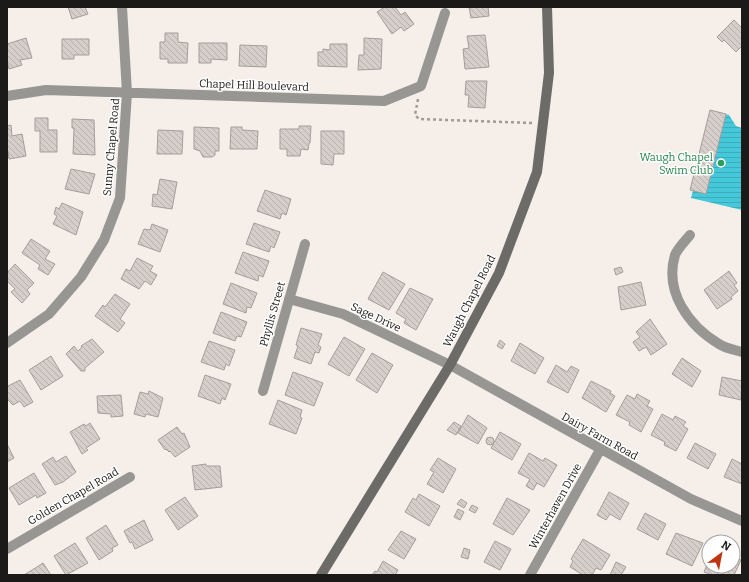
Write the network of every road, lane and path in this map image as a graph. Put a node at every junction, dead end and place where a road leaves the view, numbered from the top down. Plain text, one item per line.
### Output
1 (122, 7) edge
2 (547, 7) edge
3 (445, 13) dead end
4 (421, 86) junction
5 (127, 93) junction
6 (7, 96) edge
7 (543, 124) junction
8 (690, 235) dead end
9 (305, 244) dead end
10 (289, 299) junction
11 (7, 342) edge
12 (742, 352) edge
13 (450, 365) junction
14 (262, 391) dead end
15 (600, 450) junction
16 (130, 477) dead end
17 (742, 521) edge
18 (8, 546) edge
19 (321, 575) edge
20 (530, 575) edge

1 - 5 street, Sunny Chapel Road
2 - 7 main road, Waugh Chapel Road
3 - 4 street
4 - 5 street, Chapel Hill Boulevard
4 - 7 path
5 - 6 street, Chapel Hill Boulevard
5 - 11 street, Sunny Chapel Road
7 - 13 main road, Waugh Chapel Road
8 - 12 street
9 - 10 street, Phyllis Street
10 - 13 street, Sage Drive
10 - 14 street, Phyllis Street
13 - 15 street, Dairy Farm Road
13 - 19 main road, Waugh Chapel Road
15 - 17 street, Dairy Farm Road
15 - 20 street, Winterhaven Drive
16 - 18 street, Golden Chapel Road

